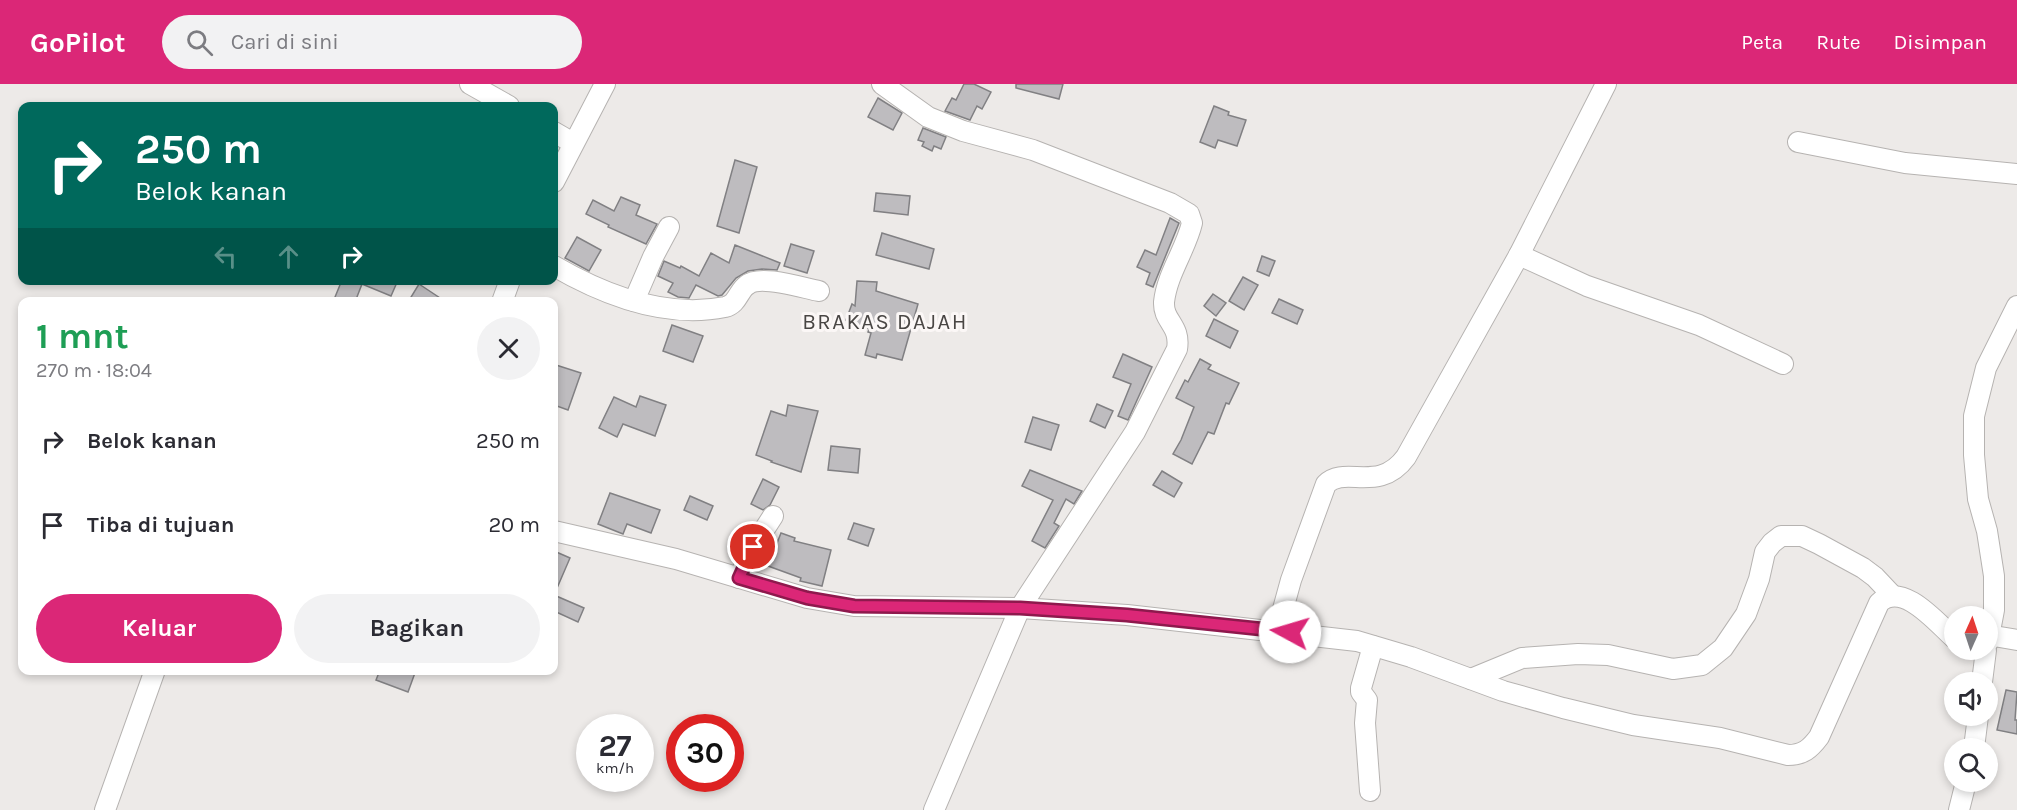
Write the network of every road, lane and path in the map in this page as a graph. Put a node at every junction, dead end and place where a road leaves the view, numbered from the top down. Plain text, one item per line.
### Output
1 (470, 84) edge
2 (605, 84) edge
3 (882, 84) edge
4 (1606, 84) edge
5 (502, 102) edge
6 (558, 134) edge
7 (1798, 142) dead end
8 (573, 143) junction
9 (558, 174) edge
10 (2017, 174) edge
11 (669, 227) dead end
12 (1519, 255) junction
13 (558, 268) edge
14 (819, 291) dead end
15 (634, 301) junction
16 (2017, 306) edge
17 (1784, 364) dead end
18 (773, 516) dead end
19 (558, 532) edge
20 (739, 578) junction
21 (1892, 595) junction
22 (1994, 606) edge
23 (1020, 608) junction
24 (1944, 629) edge
25 (1277, 631) junction
26 (2017, 640) edge
27 (1373, 646) junction
28 (1998, 649) edge
29 (153, 675) edge
30 (1471, 679) junction
31 (1370, 791) dead end
32 (1964, 792) edge
33 (105, 810) edge
34 (934, 810) edge
35 (1959, 810) edge

1 - 5 street
2 - 8 street
3 - 23 street
4 - 12 street
6 - 8 street
7 - 10 street
8 - 9 street
11 - 15 street
12 - 17 street
12 - 25 street
13 - 15 street
14 - 15 street
16 - 22 street
18 - 20 street
19 - 20 street
20 - 23 street
21 - 24 street
21 - 30 street
21 - 30 street
23 - 25 street
23 - 34 street
25 - 27 street
26 - 28 street
27 - 30 street
27 - 31 street
29 - 33 street
32 - 35 street

